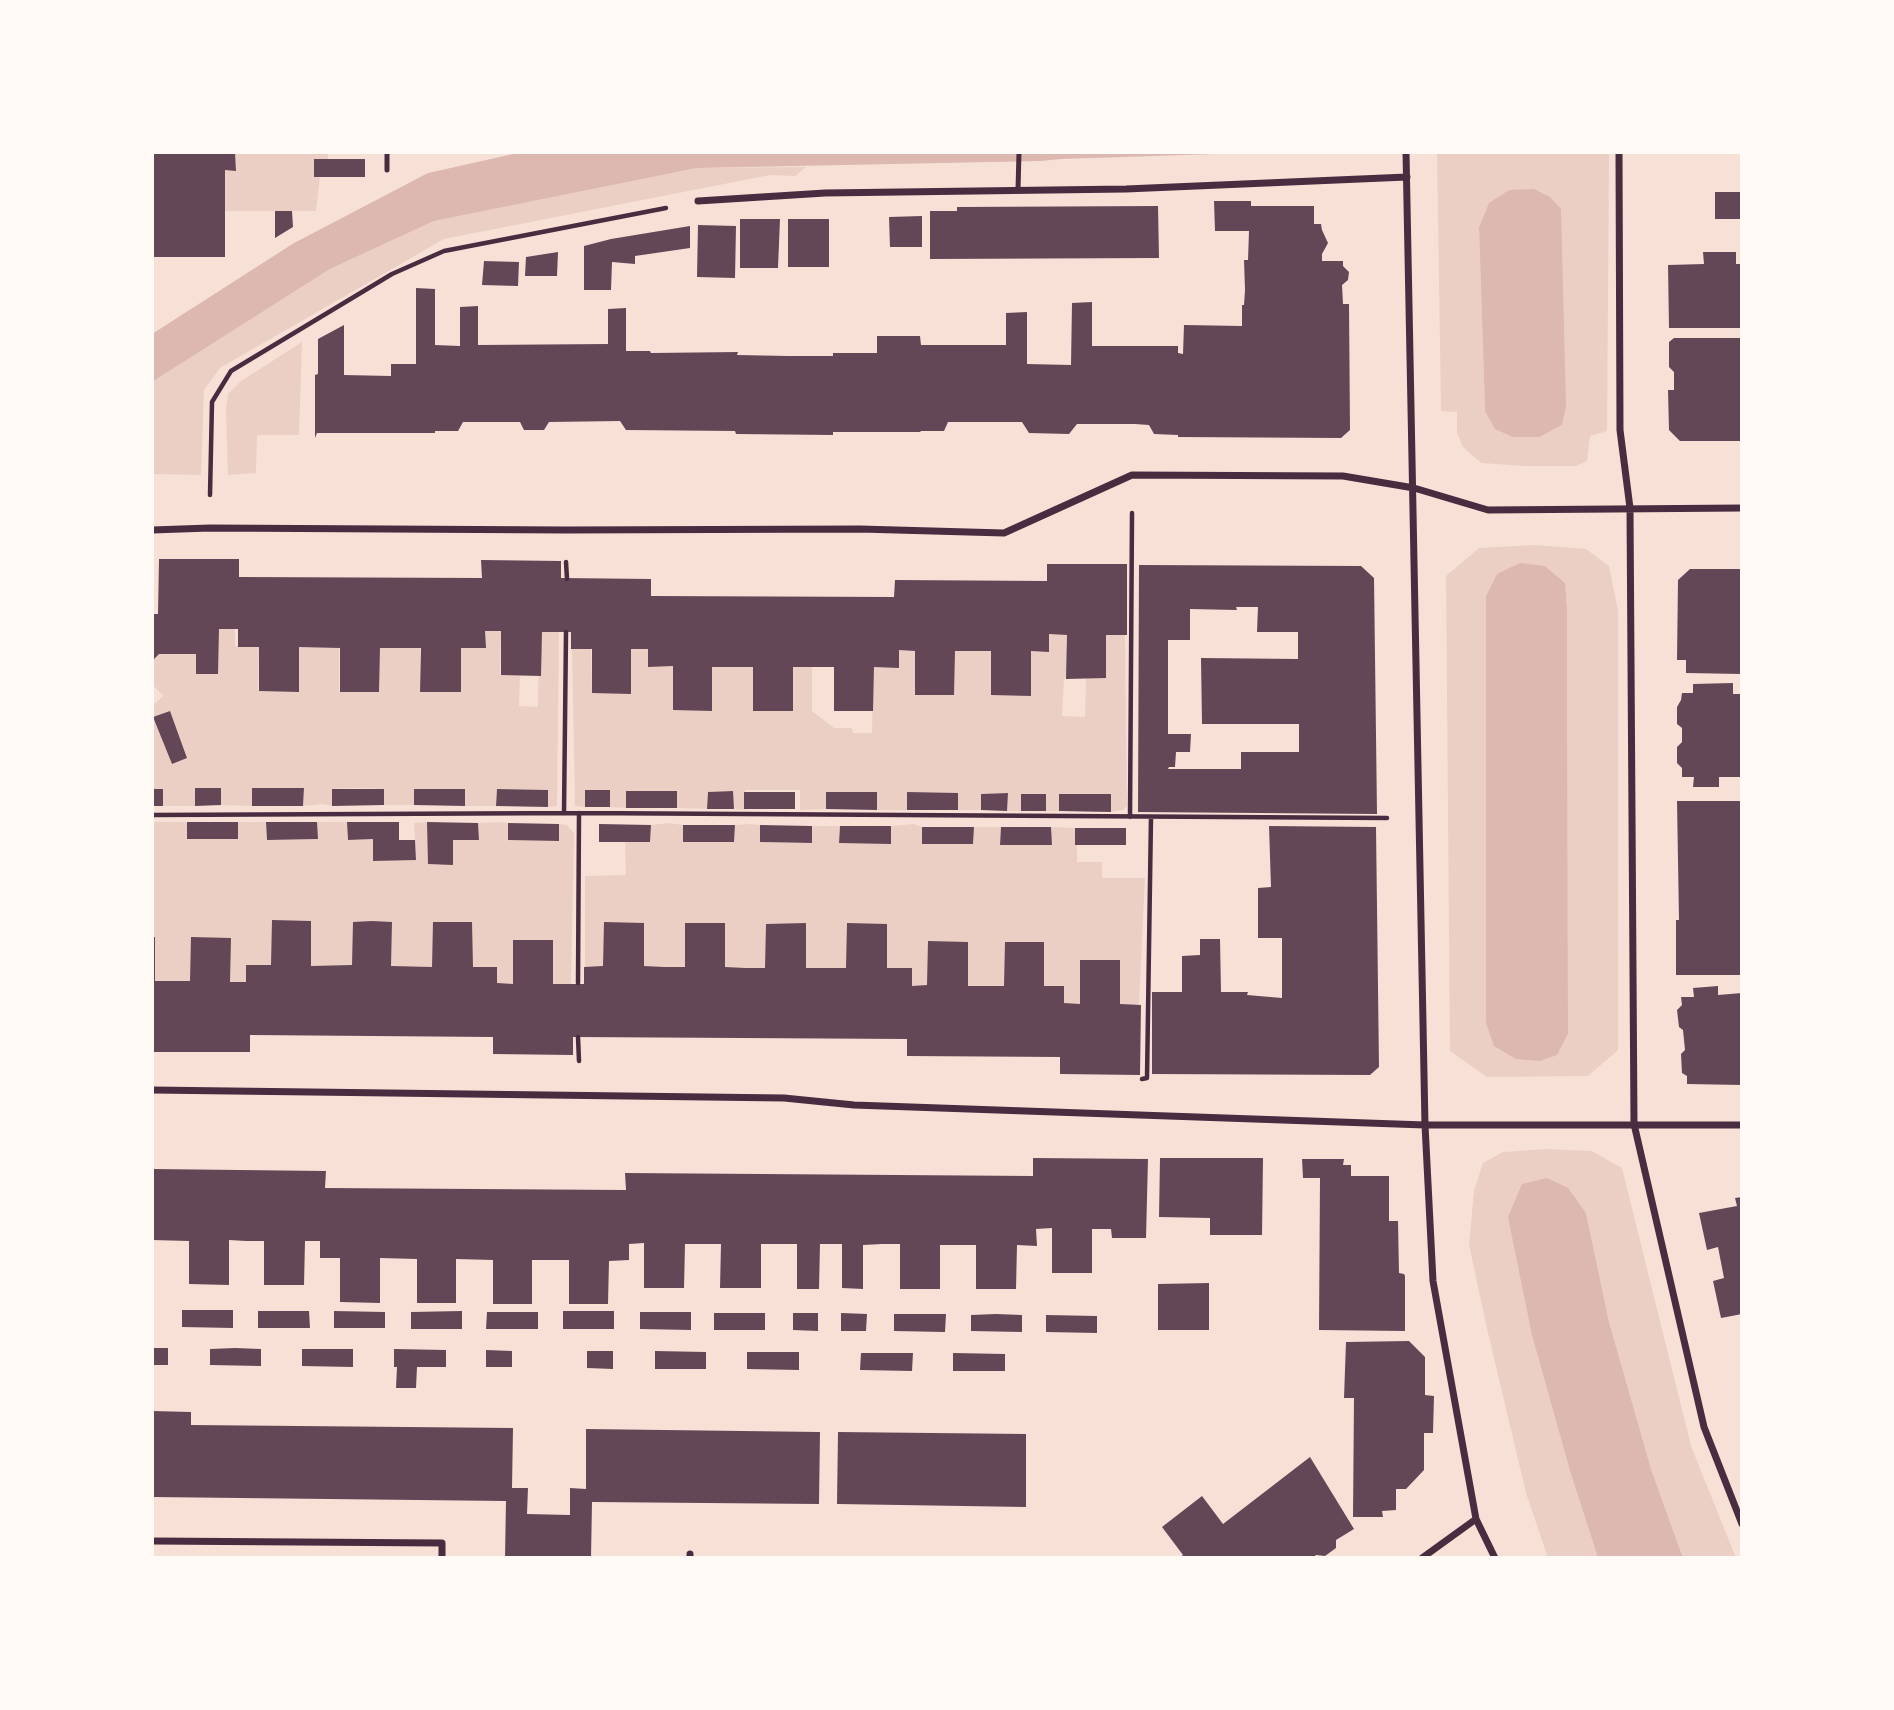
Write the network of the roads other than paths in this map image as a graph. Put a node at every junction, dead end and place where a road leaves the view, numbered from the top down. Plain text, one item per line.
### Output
1 (387, 152) edge
2 (1018, 152) edge
3 (1406, 152) edge
4 (1619, 152) edge
5 (387, 170) dead end
6 (1407, 177) junction
7 (1018, 190) junction
8 (698, 201) road end
9 (1414, 488) junction
10 (1630, 508) junction
11 (1742, 508) edge
12 (152, 530) edge
13 (152, 1090) edge
14 (1634, 1124) junction
15 (1425, 1125) junction
16 (1742, 1125) edge
17 (1476, 1519) junction
18 (1742, 1524) edge
19 (152, 1541) edge
20 (442, 1558) edge
21 (1422, 1558) edge
22 (1495, 1558) edge

1 - 5 lane
2 - 7 lane
3 - 6 street
4 - 10 street
6 - 7 street
6 - 9 street
7 - 8 street
9 - 10 street
9 - 12 street
9 - 15 street
10 - 11 street
10 - 14 street
13 - 15 street
14 - 15 street
14 - 16 street
14 - 18 street
15 - 17 street
17 - 21 street
17 - 22 street
19 - 20 street

